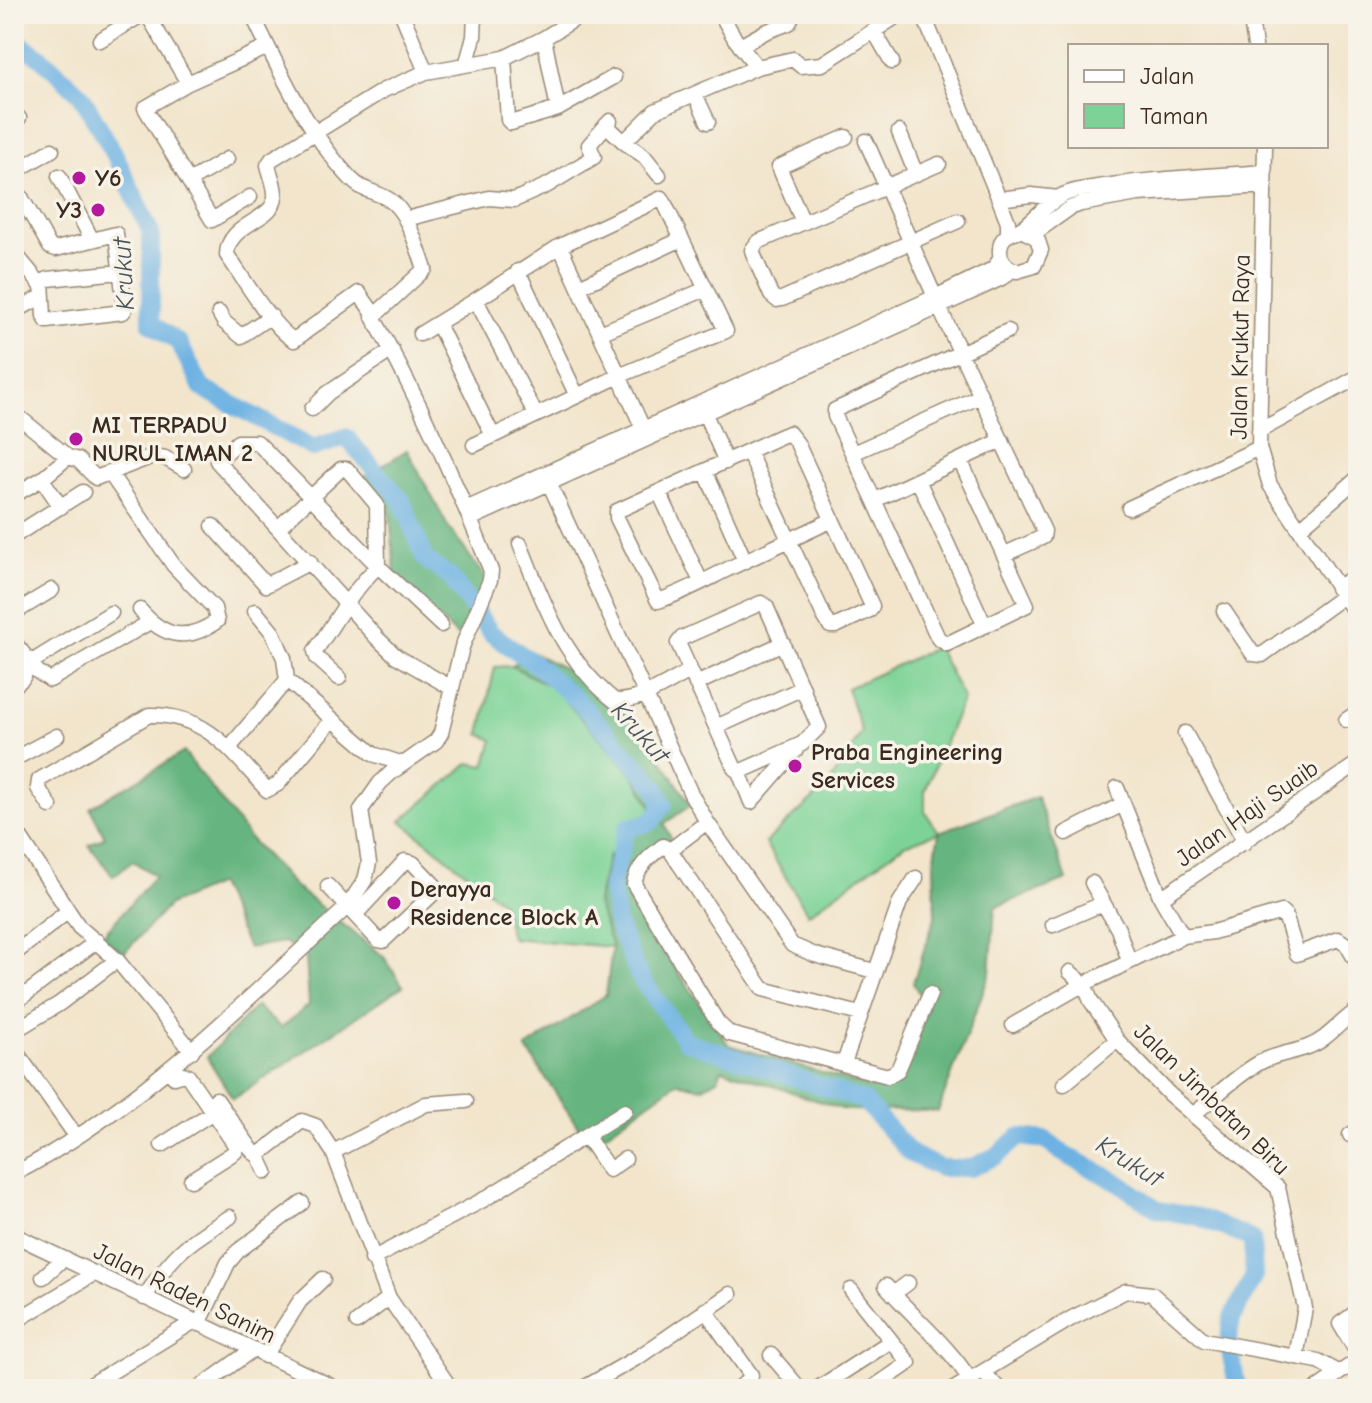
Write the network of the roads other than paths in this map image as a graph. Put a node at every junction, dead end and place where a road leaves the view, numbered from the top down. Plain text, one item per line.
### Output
1 (145, 14) edge
2 (252, 14) edge
3 (402, 14) edge
4 (475, 14) edge
5 (583, 14) edge
6 (721, 14) edge
7 (793, 14) edge
8 (900, 14) edge
9 (923, 14) edge
10 (1270, 14) edge
11 (1251, 18) edge
12 (874, 31) junction
13 (544, 38) junction
14 (100, 40) dead end
15 (1255, 44) edge
16 (740, 46) junction
17 (268, 47) junction
18 (504, 58) junction
19 (467, 62) junction
20 (892, 62) dead end
21 (757, 67) junction
22 (426, 72) junction
23 (614, 77) dead end
24 (188, 83) junction
25 (695, 94) junction
26 (558, 109) junction
27 (708, 122) dead end
28 (899, 132) dead end
29 (315, 133) junction
30 (846, 137) dead end
31 (866, 141) dead end
32 (624, 142) junction
33 (1265, 148) edge
34 (52, 150) dead end
35 (227, 159) dead end
36 (939, 164) dead end
37 (14, 172) edge
38 (916, 174) junction
39 (659, 175) dead end
40 (59, 176) dead end
41 (1265, 179) junction
42 (189, 181) junction
43 (886, 186) junction
44 (21, 197) dead end
45 (250, 197) dead end
46 (999, 199) junction
47 (1065, 200) junction
48 (406, 219) junction
49 (958, 221) dead end
50 (803, 222) junction
51 (1017, 230) junction
52 (682, 239) junction
53 (92, 240) junction
54 (911, 242) junction
55 (560, 246) junction
56 (60, 248) junction
57 (14, 256) edge
58 (1006, 264) junction
59 (518, 271) junction
60 (120, 272) junction
61 (62, 278) junction
62 (579, 287) junction
63 (706, 289) junction
64 (41, 291) junction
65 (476, 300) junction
66 (937, 302) junction
67 (14, 312) edge
68 (219, 313) dead end
69 (374, 314) junction
70 (271, 316) junction
71 (438, 324) junction
72 (1008, 331) dead end
73 (600, 333) junction
74 (420, 334) dead end
75 (392, 350) junction
76 (960, 351) junction
77 (619, 376) junction
78 (1358, 377) edge
79 (577, 396) junction
80 (981, 396) junction
81 (703, 408) junction
82 (312, 409) dead end
83 (14, 413) edge
84 (536, 415) junction
85 (1259, 431) junction
86 (646, 434) junction
87 (493, 436) junction
88 (1002, 440) junction
89 (474, 445) dead end
90 (1259, 448) junction
91 (748, 451) junction
92 (853, 453) junction
93 (68, 457) junction
94 (960, 460) junction
95 (726, 462) junction
96 (184, 469) dead end
97 (705, 471) junction
98 (109, 472) junction
99 (1358, 478) edge
100 (42, 479) junction
101 (548, 479) junction
102 (918, 480) junction
103 (83, 492) dead end
104 (659, 492) junction
105 (14, 495) edge
106 (311, 497) junction
107 (875, 500) junction
108 (61, 507) junction
109 (1129, 508) dead end
110 (468, 514) junction
111 (832, 520) junction
112 (213, 526) dead end
113 (278, 528) junction
114 (1299, 529) junction
115 (15, 534) edge
116 (789, 540) junction
117 (520, 544) dead end
118 (1005, 554) junction
119 (745, 561) junction
120 (310, 562) junction
121 (378, 566) junction
122 (1358, 574) edge
123 (701, 582) junction
124 (52, 590) dead end
125 (1340, 592) junction
126 (345, 602) junction
127 (140, 610) dead end
128 (255, 611) dead end
129 (1224, 611) dead end
130 (14, 613) edge
131 (111, 613) dead end
132 (1358, 617) edge
133 (150, 622) junction
134 (441, 625) dead end
135 (985, 626) junction
136 (14, 642) edge
137 (783, 643) junction
138 (30, 663) junction
139 (339, 678) dead end
140 (693, 678) junction
141 (287, 680) junction
142 (14, 686) edge
143 (450, 687) junction
144 (803, 688) junction
145 (647, 693) junction
146 (332, 720) junction
147 (716, 727) junction
148 (1185, 733) dead end
149 (57, 736) dead end
150 (802, 744) junction
151 (229, 748) junction
152 (373, 754) junction
153 (14, 759) edge
154 (1358, 763) edge
155 (403, 764) junction
156 (739, 772) junction
157 (380, 783) junction
158 (1117, 788) dead end
159 (1123, 804) junction
160 (50, 806) dead end
161 (707, 822) junction
162 (15, 833) edge
163 (1066, 833) dead end
164 (1245, 842) junction
165 (670, 850) junction
166 (916, 878) dead end
167 (1092, 883) dead end
168 (328, 886) dead end
169 (1161, 898) junction
170 (1102, 904) junction
171 (68, 911) junction
172 (351, 911) junction
173 (1053, 925) dead end
174 (1183, 936) junction
175 (97, 941) junction
176 (14, 954) edge
177 (117, 960) junction
178 (1129, 961) junction
179 (1358, 964) edge
180 (874, 971) junction
181 (1070, 972) dead end
182 (1084, 984) junction
183 (930, 994) dead end
184 (14, 1003) edge
185 (1358, 1010) edge
186 (860, 1014) junction
187 (1013, 1025) dead end
188 (14, 1031) edge
189 (1117, 1040) junction
190 (14, 1049) edge
191 (189, 1054) junction
192 (844, 1063) junction
193 (169, 1070) junction
194 (1064, 1084) dead end
195 (466, 1101) dead end
196 (625, 1111) dead end
197 (213, 1112) junction
198 (1194, 1114) junction
199 (76, 1136) junction
200 (587, 1137) junction
201 (162, 1145) dead end
202 (333, 1152) junction
203 (258, 1155) junction
204 (625, 1159) dead end
205 (17, 1166) edge
206 (266, 1172) dead end
207 (191, 1180) dead end
208 (302, 1203) dead end
209 (230, 1217) dead end
210 (16, 1239) edge
211 (63, 1259) junction
212 (372, 1259) junction
213 (95, 1273) junction
214 (43, 1277) dead end
215 (323, 1279) dead end
216 (908, 1283) dead end
217 (851, 1290) dead end
218 (730, 1294) dead end
219 (144, 1298) junction
220 (389, 1298) junction
221 (705, 1310) junction
222 (1358, 1311) edge
223 (14, 1322) edge
224 (357, 1322) dead end
225 (196, 1323) junction
226 (891, 1341) junction
227 (259, 1353) junction
228 (771, 1355) dead end
229 (1296, 1357) junction
230 (1358, 1357) edge
231 (1338, 1372) junction
232 (984, 1373) junction
233 (970, 1380) junction
234 (84, 1389) edge
235 (198, 1389) edge
236 (337, 1389) edge
237 (451, 1389) edge
238 (582, 1389) edge
239 (738, 1389) edge
240 (800, 1389) edge
241 (817, 1389) edge
242 (871, 1389) edge
243 (954, 1389) edge
244 (999, 1389) edge
245 (1316, 1389) edge

1 - 14 street
1 - 24 street
2 - 17 street
3 - 22 street
4 - 19 street
5 - 13 street
6 - 16 street
7 - 16 street
8 - 12 street
9 - 46 street
10 - 11 street
11 - 15 street
12 - 20 street
12 - 21 street
13 - 18 street
13 - 26 street
16 - 21 street
17 - 24 street
17 - 29 street
18 - 19 street
18 - 26 street
19 - 22 street
21 - 25 street
22 - 29 street
23 - 26 street
24 - 42 street
25 - 27 street
25 - 32 street
28 - 38 street
29 - 48 street
29 - 70 street
30 - 50 street
31 - 43 street
32 - 39 street
32 - 48 street
33 - 41 street, Jalan Krukut Raya
34 - 37 street
35 - 42 street
36 - 38 street
38 - 43 street
40 - 53 street
41 - 47 street
41 - 85 street, Jalan Krukut Raya
42 - 45 street
43 - 50 street
43 - 54 street
44 - 56 street
46 - 47 street
46 - 51 street
47 - 51 street
48 - 69 street
49 - 54 street
50 - 54 street
51 - 58 street
51 - 58 street
52 - 55 street
52 - 62 street
52 - 63 street
53 - 56 street
53 - 60 street
54 - 66 street
55 - 59 street
55 - 62 street
56 - 61 street
57 - 64 street
58 - 66 street
59 - 65 street
59 - 79 street
60 - 61 street
60 - 64 street
61 - 64 street
62 - 73 street
63 - 73 street
63 - 77 street
64 - 67 street
65 - 71 street
65 - 84 street
66 - 76 street
66 - 81 street
68 - 70 street
69 - 70 street
69 - 75 street
71 - 74 street
71 - 87 street
72 - 76 street
73 - 77 street
75 - 82 street
75 - 110 street
76 - 80 street
76 - 92 street
77 - 79 street
77 - 86 street
78 - 85 street
79 - 84 street
80 - 88 street
80 - 92 street
81 - 86 street
81 - 95 street
83 - 93 street
84 - 87 street
85 - 90 street, Jalan Krukut Raya
86 - 101 street
87 - 89 street
88 - 94 street
88 - 118 street
90 - 109 street
90 - 114 street, Jalan Krukut Raya
91 - 95 street
91 - 111 street
91 - 116 street
92 - 107 street
93 - 98 street
93 - 100 street
94 - 102 street
94 - 118 street
95 - 97 street
96 - 98 street
97 - 104 street
97 - 119 street
98 - 133 street
99 - 114 street
100 - 105 street
100 - 108 street
101 - 110 street
101 - 145 street
102 - 107 street
102 - 135 street
103 - 108 street
104 - 123 street
104 - 123 street
106 - 113 street
106 - 113 street
106 - 121 street
106 - 121 street
107 - 135 street
108 - 115 street
110 - 143 street
111 - 116 street
111 - 116 street
112 - 120 street
113 - 120 street
114 - 125 street, Jalan Krukut Raya
116 - 119 street
117 - 145 street
118 - 135 street
119 - 123 street
120 - 126 street
121 - 126 street
121 - 134 street
122 - 125 street
124 - 130 street
125 - 129 street
125 - 132 street, Jalan Krukut Raya
126 - 139 street
126 - 143 street
127 - 133 street
128 - 141 street
131 - 138 street
133 - 138 street
136 - 138 street
137 - 140 street
137 - 140 street
137 - 144 street
138 - 142 street
140 - 145 street
140 - 147 street
141 - 146 street
141 - 151 street
143 - 155 street
144 - 147 street
144 - 150 street
145 - 161 street
146 - 151 street
146 - 152 street
147 - 156 street
148 - 164 street
149 - 153 street
150 - 156 street
150 - 156 street
151 - 160 street
152 - 155 street
152 - 157 street
154 - 164 street, Jalan Haji Suaib
155 - 157 street
157 - 172 street
158 - 159 street
159 - 163 street
159 - 169 street
161 - 165 street
161 - 180 street
162 - 171 street
164 - 169 street, Jalan Haji Suaib
165 - 186 street
165 - 192 street
166 - 180 street
167 - 170 street
168 - 172 street
169 - 174 street
170 - 173 street
170 - 178 street
171 - 175 street
171 - 176 street
172 - 172 street
172 - 191 street
174 - 178 street
174 - 179 street
175 - 177 street
175 - 184 street
177 - 188 street
177 - 191 street
178 - 182 street
180 - 186 street
181 - 182 street
182 - 187 street
182 - 189 street, Jalan Jimbatan Biru
183 - 192 street
185 - 198 street
186 - 192 street
189 - 194 street
189 - 198 street, Jalan Jimbatan Biru
190 - 199 street
191 - 193 street
191 - 203 street
193 - 197 street
193 - 199 street
195 - 202 street
196 - 200 street
197 - 201 street
197 - 207 street
198 - 229 street, Jalan Jimbatan Biru
199 - 205 street
200 - 204 street
200 - 212 street
202 - 203 street
202 - 212 street
203 - 206 street
208 - 225 street
209 - 219 street
210 - 211 street, Jalan Raden Sanim
211 - 213 street, Jalan Raden Sanim
211 - 214 street
212 - 220 street
213 - 219 street, Jalan Raden Sanim
213 - 223 street
215 - 227 street
216 - 233 street
217 - 226 street
218 - 221 street
219 - 225 street, Jalan Raden Sanim
220 - 224 street
220 - 237 street
221 - 238 street
221 - 239 street
222 - 230 street
225 - 227 street, Jalan Raden Sanim
225 - 234 street
226 - 241 street
226 - 242 street
227 - 235 street
227 - 236 street, Jalan Raden Sanim
228 - 240 street
229 - 231 street
229 - 232 street
230 - 231 street
231 - 245 street
232 - 233 street
232 - 244 street
233 - 243 street

